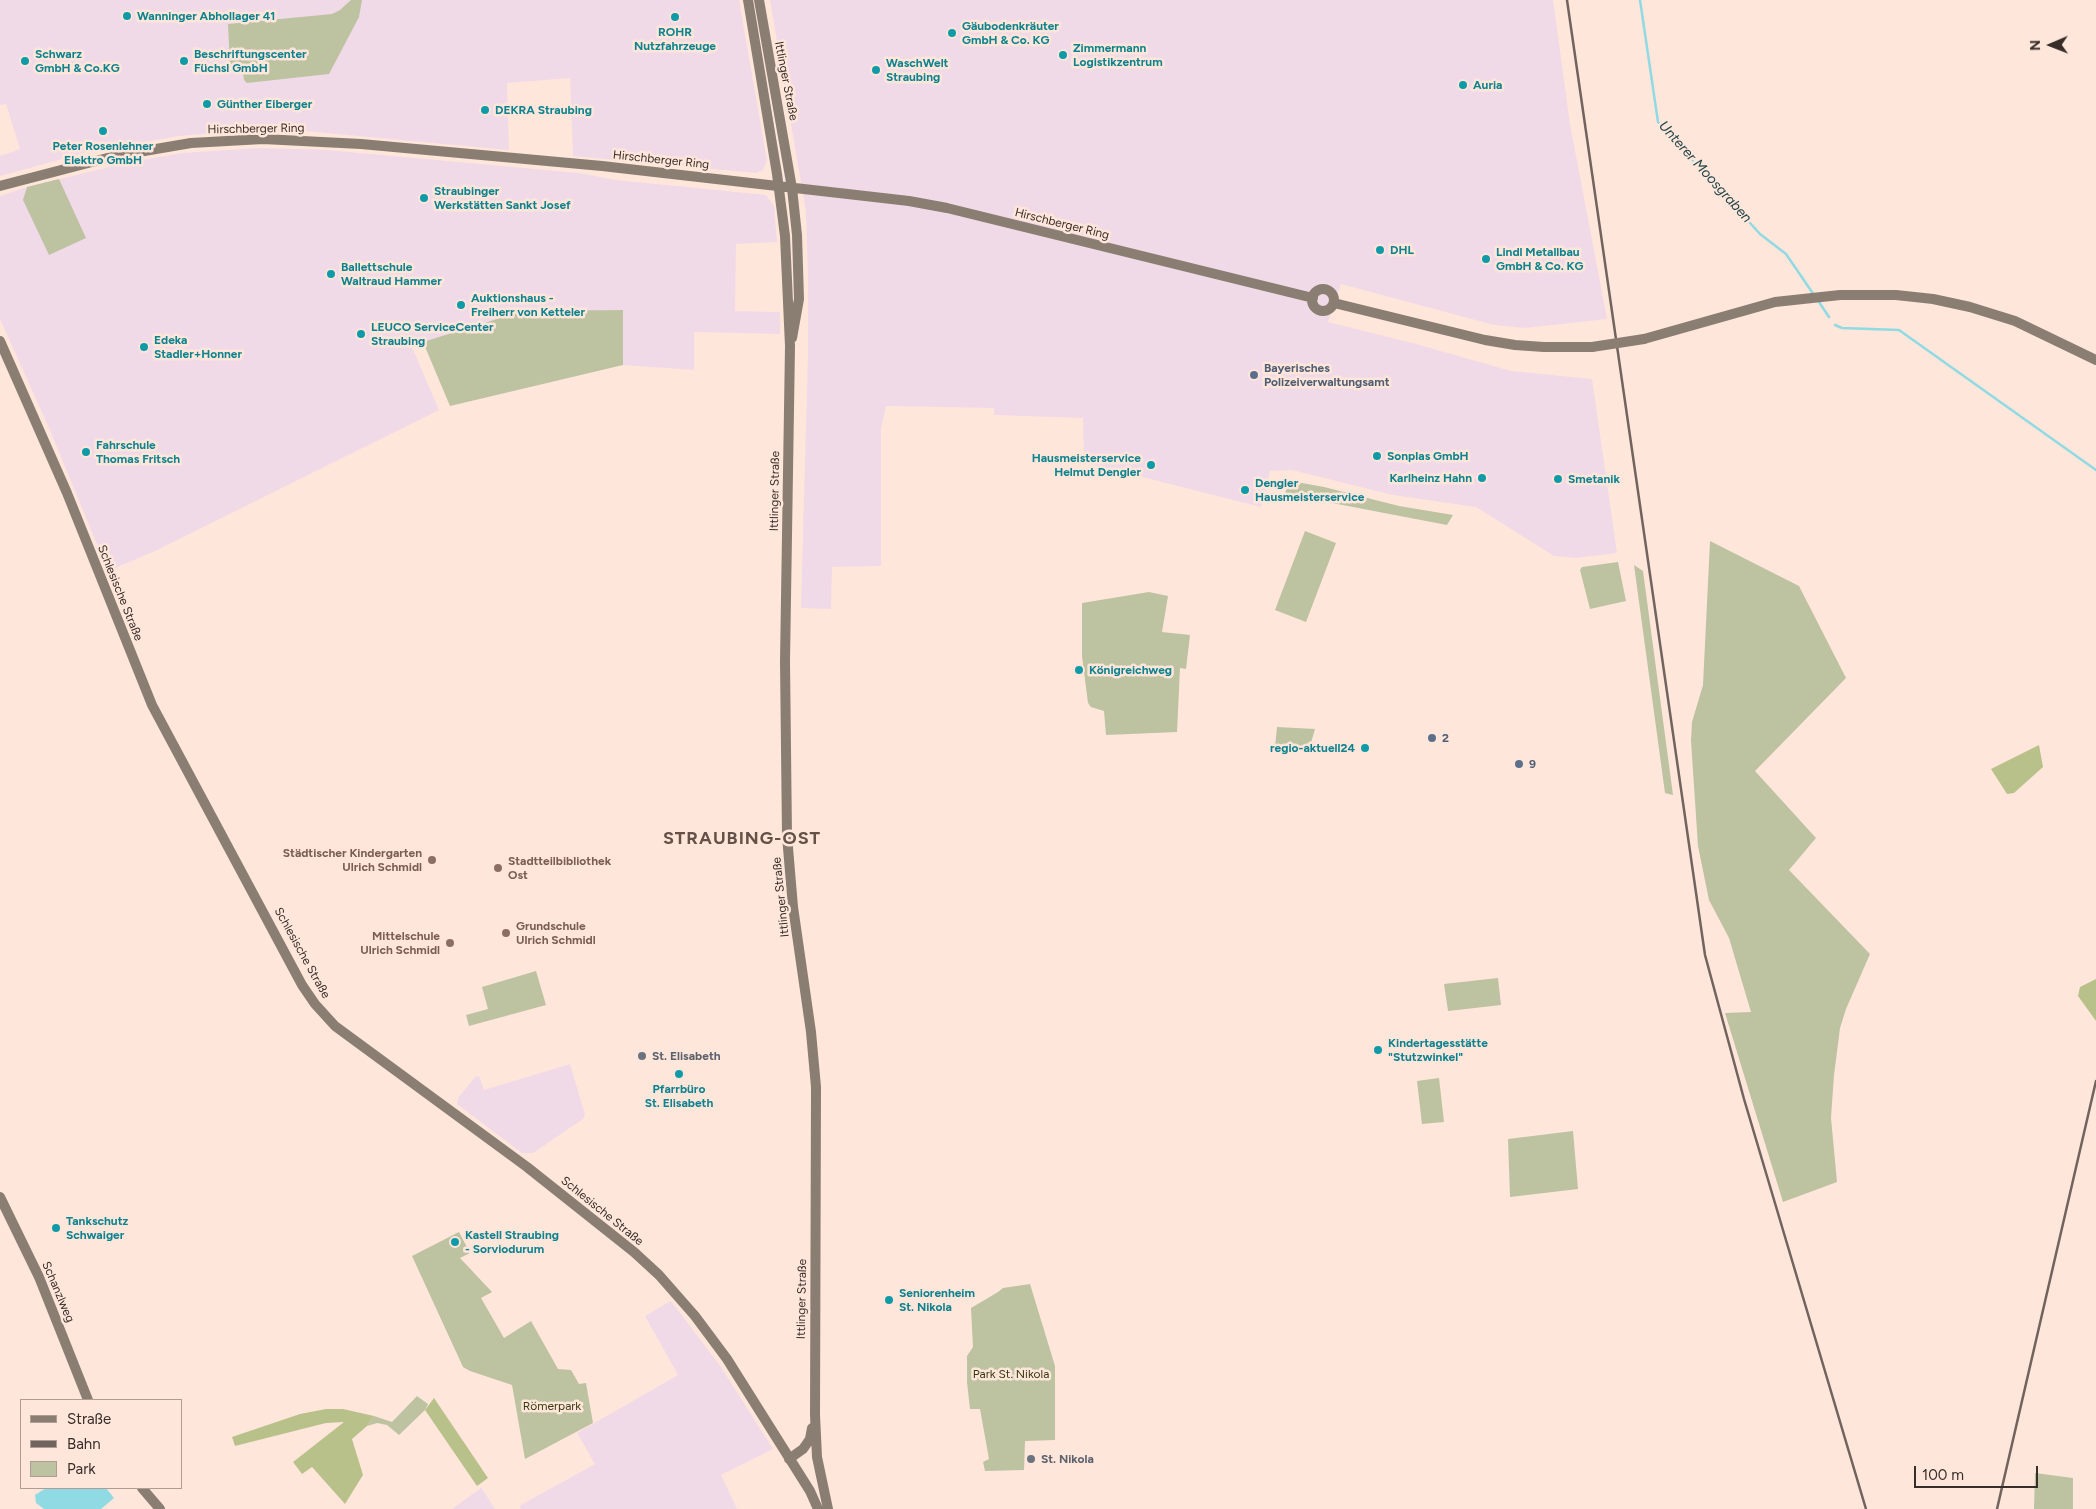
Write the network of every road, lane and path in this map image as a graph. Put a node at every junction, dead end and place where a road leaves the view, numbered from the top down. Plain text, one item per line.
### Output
1 (748, 0) edge
2 (760, 0) edge
3 (0, 186) edge
4 (778, 186) junction
5 (792, 188) junction
6 (1313, 298) junction
7 (1334, 303) junction
8 (0, 341) edge
9 (790, 346) junction
10 (2096, 360) edge
11 (0, 1197) edge
12 (88, 1399) edge
13 (814, 1415) junction
14 (790, 1459) junction
15 (143, 1489) edge
16 (160, 1509) edge
17 (818, 1509) edge
18 (828, 1509) edge

1 - 4 street, Ittlinger Straße
2 - 5 street, Ittlinger Straße
3 - 4 street, Hirschberger Ring
4 - 5 street, Hirschberger Ring
4 - 9 street, Ittlinger Straße
5 - 6 street, Hirschberger Ring
5 - 9 street, Ittlinger Straße
6 - 7 street
6 - 7 street
7 - 10 street, bridge
8 - 14 street, Schlesische Straße
9 - 13 street, Ittlinger Straße
11 - 12 street, Schanzlweg
13 - 14 street, Ittlinger Straße
13 - 18 street, Ittlinger Straße
14 - 17 street, Schlesische Straße
15 - 16 street

